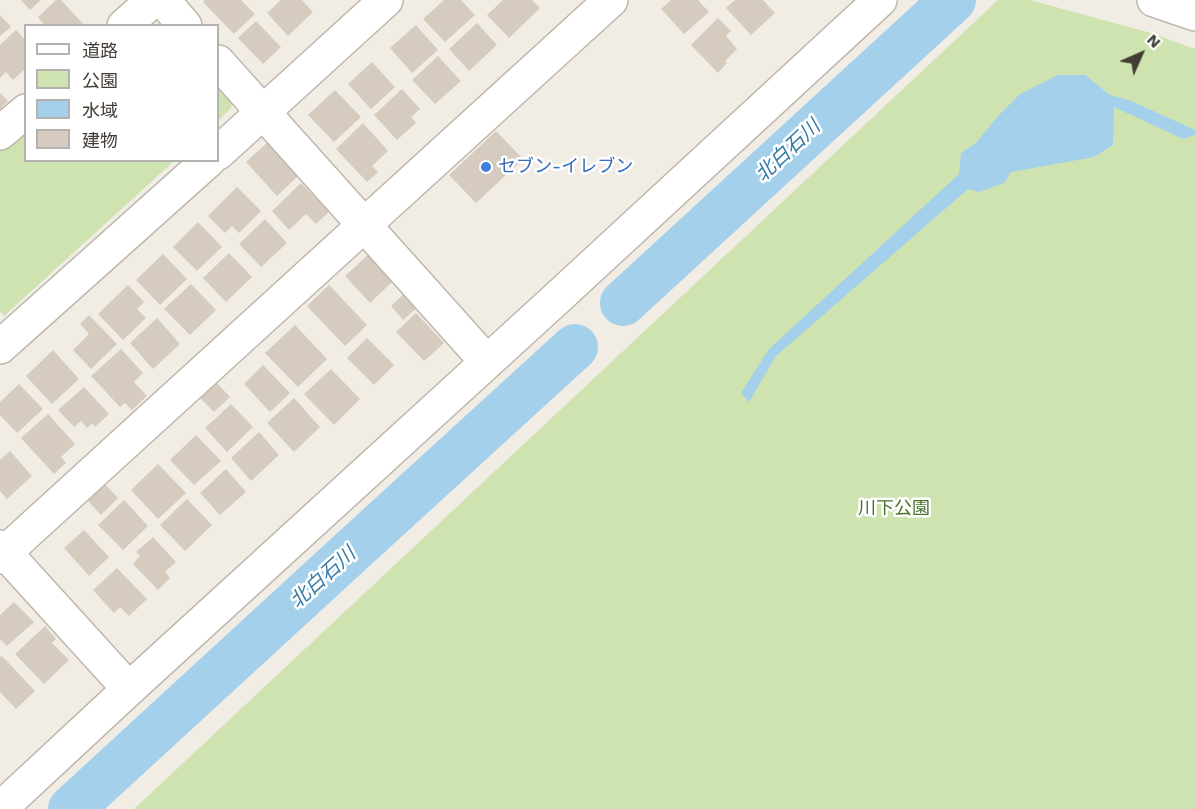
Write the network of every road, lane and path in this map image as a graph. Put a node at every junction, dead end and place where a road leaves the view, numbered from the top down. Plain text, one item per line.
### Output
1 (153, 0) edge
2 (163, 0) edge
3 (386, 0) edge
4 (610, 0) edge
5 (880, 0) edge
6 (1154, 0) edge
7 (1195, 14) edge
8 (126, 24) edge
9 (183, 24) edge
10 (219, 63) edge
11 (263, 112) junction
12 (24, 113) edge
13 (0, 133) edge
14 (219, 152) edge
15 (207, 162) edge
16 (364, 225) junction
17 (0, 347) edge
18 (487, 362) junction
19 (2, 553) edge
20 (129, 689) junction
21 (0, 809) edge

1 - 8 street
2 - 9 street
3 - 11 street
4 - 16 street
5 - 18 street
6 - 7 street
10 - 11 street
11 - 14 street
11 - 16 street
12 - 13 street
15 - 17 street
16 - 18 street
16 - 19 street
18 - 20 street
19 - 20 street
20 - 21 street

